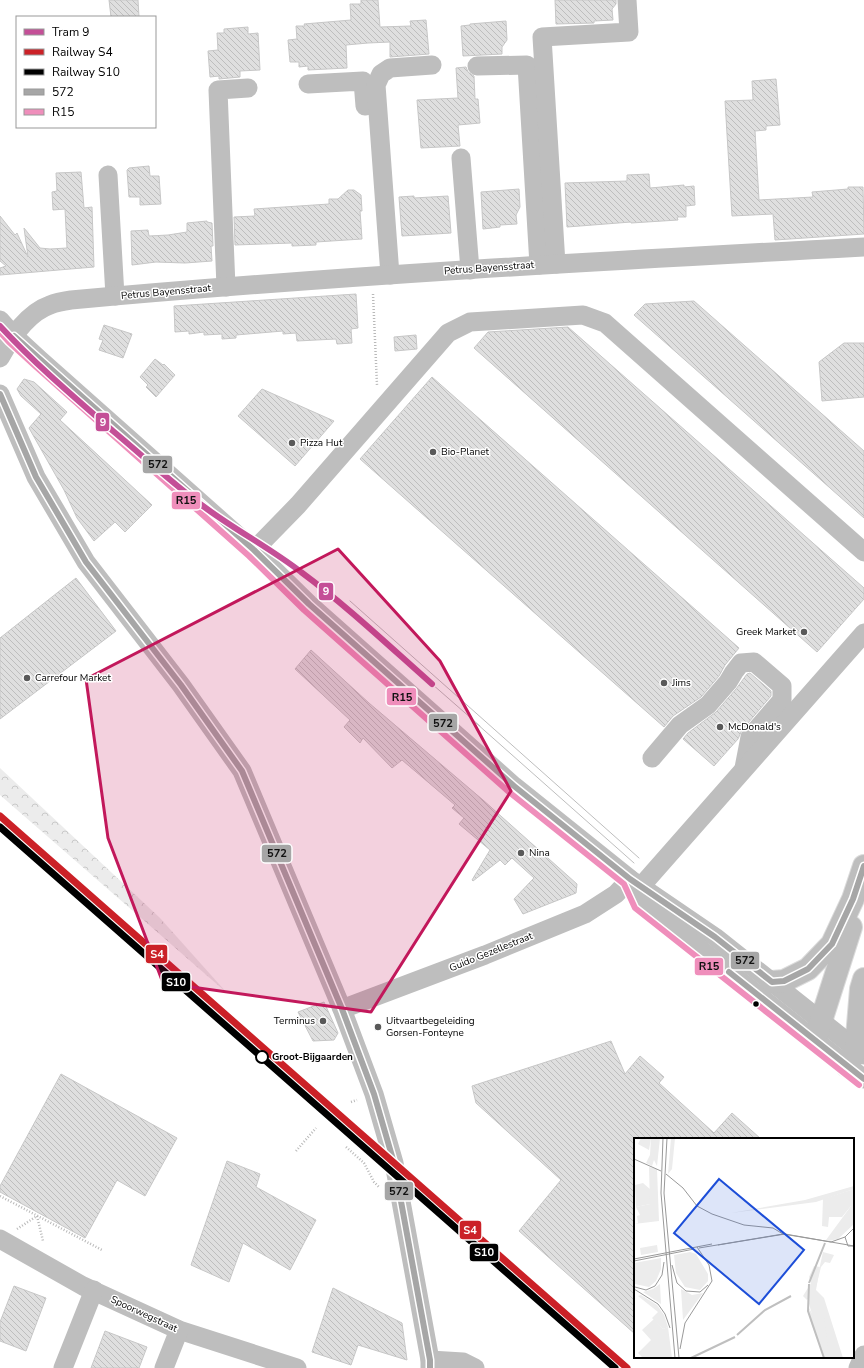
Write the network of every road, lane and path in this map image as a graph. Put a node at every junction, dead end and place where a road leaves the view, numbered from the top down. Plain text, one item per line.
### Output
1 (627, 0) edge
2 (432, 65) dead end
3 (478, 66) dead end
4 (308, 84) dead end
5 (248, 88) dead end
6 (461, 158) dead end
7 (108, 174) dead end
8 (864, 247) edge
9 (548, 264) junction
10 (470, 270) junction
11 (380, 280) junction
12 (226, 287) junction
13 (114, 296) junction
14 (0, 320) edge
15 (14, 336) junction
16 (0, 358) edge
17 (377, 389) dead end
18 (0, 394) edge
19 (254, 550) junction
20 (864, 552) edge
21 (864, 633) edge
22 (652, 758) dead end
23 (744, 770) junction
24 (864, 866) edge
25 (636, 886) junction
26 (853, 899) junction
27 (864, 979) edge
28 (772, 982) junction
29 (342, 1009) junction
30 (818, 1031) junction
31 (858, 1062) edge
32 (316, 1128) dead end
33 (346, 1147) dead end
34 (296, 1151) dead end
35 (380, 1188) dead end
36 (0, 1196) edge
37 (0, 1239) edge
38 (102, 1250) dead end
39 (94, 1290) junction
40 (179, 1330) junction
41 (864, 1355) edge
42 (430, 1364) edge
43 (63, 1368) edge
44 (164, 1368) edge
45 (297, 1368) edge
46 (475, 1368) edge
47 (858, 1368) edge

1 - 9 street
2 - 11 street
3 - 9 street
4 - 11 street
5 - 12 street
6 - 10 street
7 - 13 street, Petrus Bayensstraat
8 - 9 street, Petrus Bayensstraat
9 - 10 street, Petrus Bayensstraat
10 - 11 street, Petrus Bayensstraat
11 - 12 street, Petrus Bayensstraat
11 - 17 path
12 - 13 street, Petrus Bayensstraat
13 - 15 street, Petrus Bayensstraat
14 - 15 street
15 - 16 street, Petrus Bayensstraat
15 - 19 street
18 - 29 street
19 - 20 street
19 - 25 street
21 - 23 street, Guido Gezellestraat
22 - 23 street
23 - 25 street, Guido Gezellestraat
24 - 26 highway
25 - 28 street
25 - 29 street, Guido Gezellestraat
25 - 30 street
26 - 28 highway
26 - 30 highway
27 - 31 highway
28 - 30 street
29 - 42 street
30 - 31 street
32 - 34 path
33 - 35 path
36 - 38 path
37 - 39 street, Spoorwegstraat
39 - 40 street, Spoorwegstraat
39 - 43 street
40 - 44 street
40 - 45 street, Spoorwegstraat
41 - 47 street
42 - 46 street

